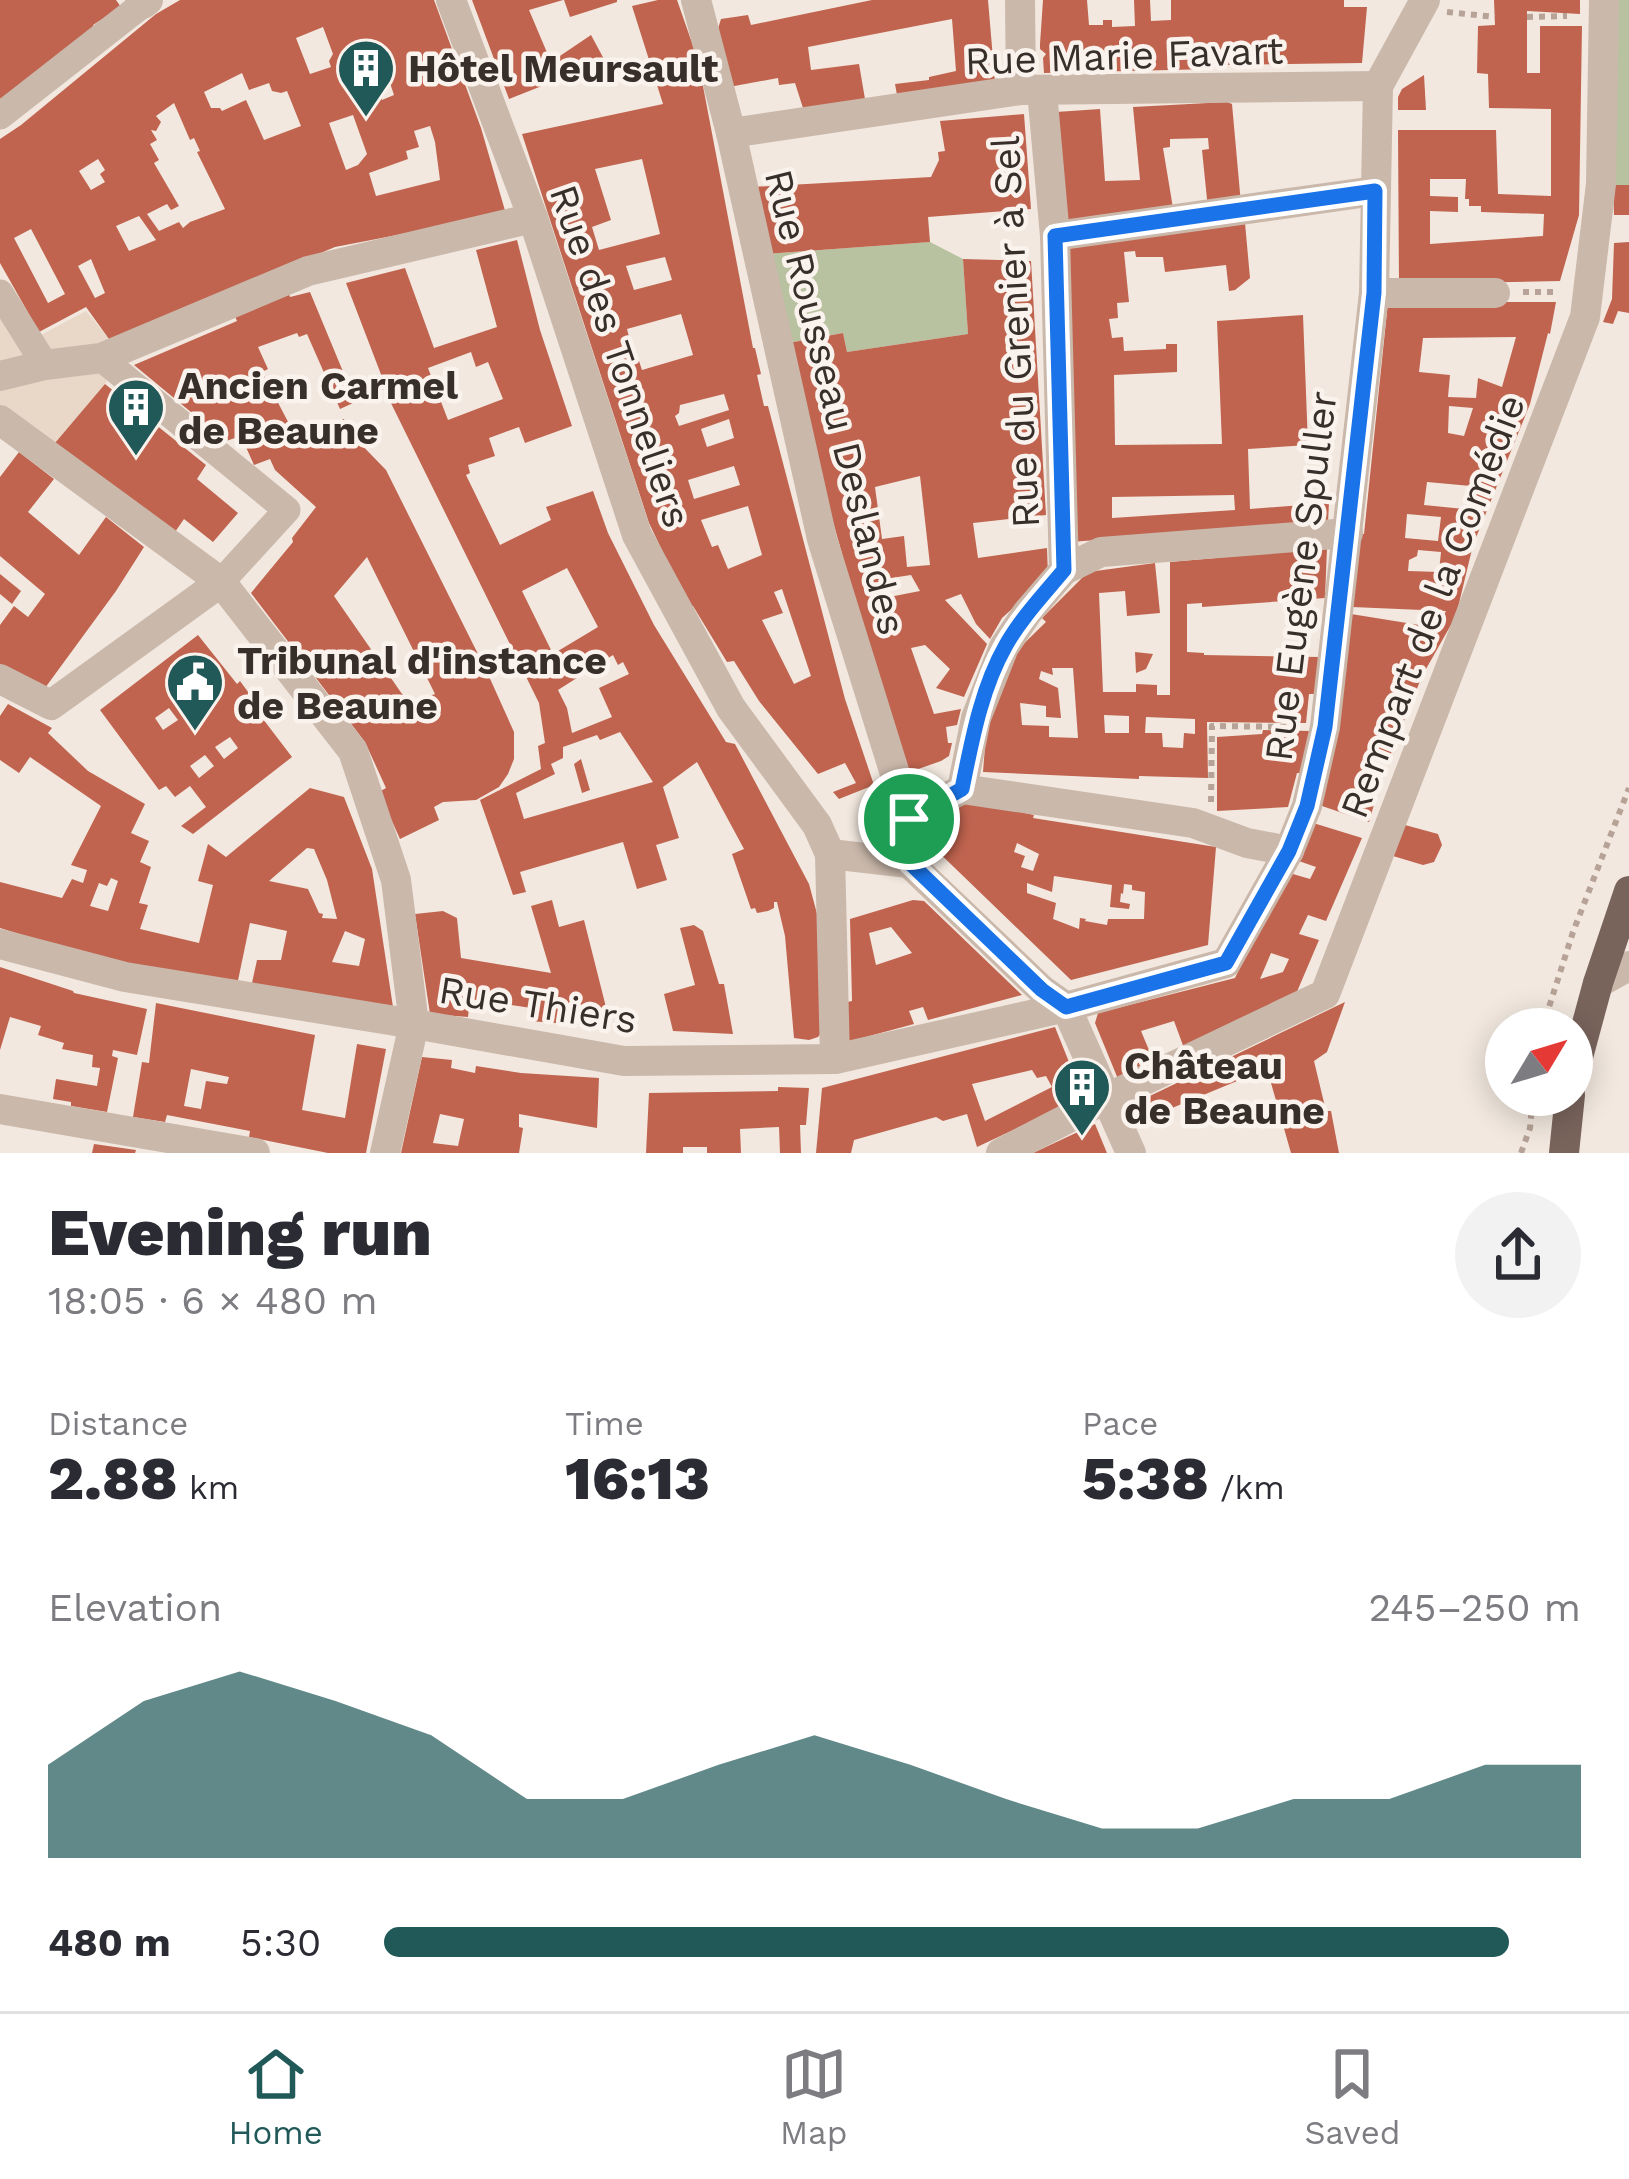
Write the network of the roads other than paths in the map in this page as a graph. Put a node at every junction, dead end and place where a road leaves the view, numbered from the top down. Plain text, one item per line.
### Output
1 (452, 0) edge
2 (697, 0) edge
3 (1020, 0) edge
4 (1604, 0) edge
5 (143, 1) edge
6 (1422, 4) edge
7 (1378, 86) junction
8 (1032, 91) junction
9 (0, 116) edge
10 (731, 133) junction
11 (1375, 191) junction
12 (533, 218) junction
13 (1055, 236) junction
14 (0, 292) edge
15 (1374, 293) junction
16 (1495, 293) road end
17 (101, 358) junction
18 (45, 365) junction
19 (0, 376) edge
20 (0, 420) edge
21 (1348, 533) junction
22 (1064, 570) junction
23 (221, 582) junction
24 (0, 679) edge
25 (962, 789) junction
26 (909, 819) junction
27 (1289, 851) junction
28 (830, 854) junction
29 (909, 862) junction
30 (1629, 891) edge
31 (0, 944) edge
32 (1629, 966) edge
33 (1598, 982) junction
34 (1066, 1007) junction
35 (1591, 1008) edge
36 (414, 1024) junction
37 (836, 1059) junction
38 (1107, 1098) junction
39 (0, 1109) edge
40 (1568, 1116) edge
41 (255, 1153) edge
42 (385, 1153) edge
43 (1000, 1153) edge
44 (1131, 1153) edge
45 (1564, 1153) edge

1 - 12 street, Rue des Tonneliers
2 - 10 street, Rue Rousseau Deslandes
3 - 8 street, Rue du Grenier à Sel
4 - 38 street, Rempart de la Comédie
5 - 9 street
6 - 7 street
7 - 8 street, Rue Marie Favart
7 - 11 street, Rue Eugène Spuller
8 - 10 street, Rue Marie Favart
8 - 13 street, Rue du Grenier à Sel
10 - 26 street, Rue Rousseau Deslandes
11 - 13 street
11 - 15 street, Rue Eugène Spuller
12 - 17 street
12 - 28 street, Rue des Tonneliers
13 - 22 street, Rue du Grenier à Sel
14 - 18 street
15 - 16 street
15 - 21 street, Rue Eugène Spuller
17 - 18 street
17 - 23 street
18 - 19 street
20 - 23 street
21 - 22 street
21 - 27 street, Rue Eugène Spuller
22 - 25 street
23 - 24 street
23 - 36 street
25 - 26 street
25 - 27 street
26 - 29 street, Rue Rousseau Deslandes
27 - 34 street, Rue Eugène Spuller
28 - 29 street
28 - 37 street, Rue des Tonneliers
29 - 34 street
30 - 33 main road
31 - 36 street, Rue Thiers
32 - 33 street
33 - 35 main road
34 - 37 street, Rue Thiers
34 - 38 street
36 - 37 street, Rue Thiers
36 - 42 street
38 - 43 street, Rempart de la Comédie
38 - 44 street
39 - 41 street
40 - 45 main road

